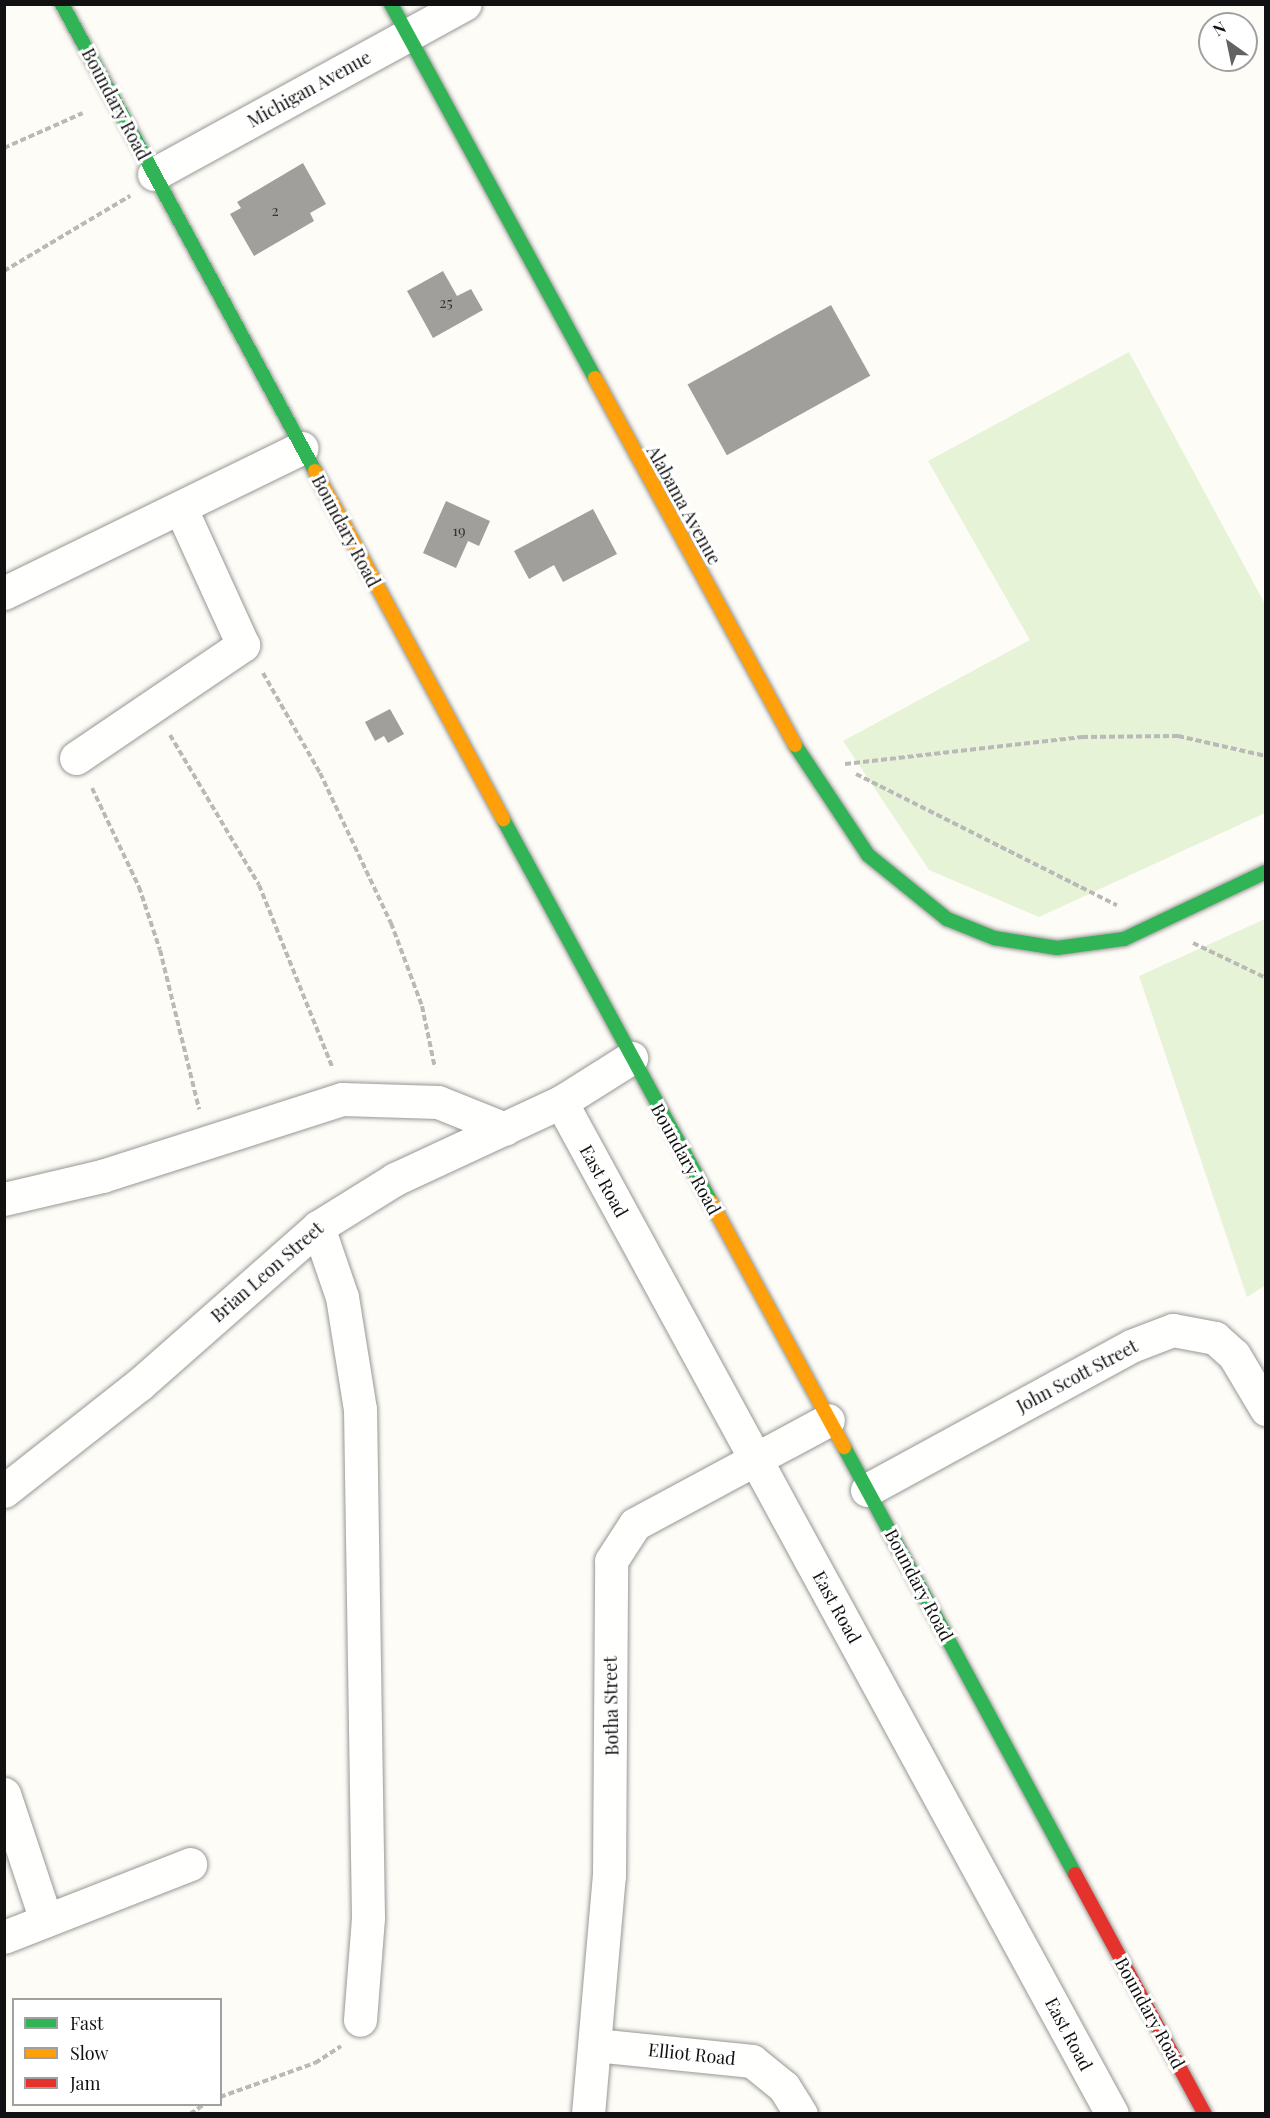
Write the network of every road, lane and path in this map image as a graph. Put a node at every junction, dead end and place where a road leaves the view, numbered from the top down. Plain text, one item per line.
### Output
1 (62, 4) edge
2 (392, 4) edge
3 (464, 4) edge
4 (408, 35) junction
5 (112, 96) junction
6 (4, 148) edge
7 (154, 174) junction
8 (4, 272) edge
9 (302, 448) junction
10 (181, 509) junction
11 (4, 593) edge
12 (243, 645) junction
13 (154, 705) junction
14 (1266, 756) edge
15 (76, 758) joint
16 (1266, 872) edge
17 (1156, 927) junction
18 (1266, 978) edge
19 (631, 1058) junction
20 (342, 1099) junction
21 (438, 1101) junction
22 (561, 1101) junction
23 (505, 1129) junction
24 (209, 1142) junction
25 (4, 1199) edge
26 (318, 1227) junction
27 (1266, 1409) edge
28 (828, 1420) junction
29 (756, 1460) junction
30 (867, 1490) junction
31 (4, 1491) edge
32 (4, 1794) edge
33 (190, 1864) dead end
34 (46, 1920) junction
35 (4, 1937) edge
36 (360, 2020) joint
37 (596, 2045) junction
38 (222, 2096) edge
39 (588, 2114) edge
40 (801, 2114) edge
41 (1112, 2114) edge
42 (1205, 2114) edge

1 - 5 street, Boundary Road
2 - 4 street, Alabama Avenue
3 - 4 street, Michigan Avenue
4 - 7 street, Michigan Avenue
4 - 17 street, Alabama Avenue
5 - 6 path
5 - 7 street, Boundary Road
7 - 8 path
7 - 9 street, Boundary Road
9 - 10 street
9 - 19 street, Boundary Road
10 - 11 street
10 - 12 street
12 - 13 street
12 - 21 path
13 - 15 street
13 - 20 path
14 - 17 path
15 - 24 path
16 - 17 street, Alabama Avenue
17 - 18 path
19 - 22 street
19 - 28 street, Boundary Road
20 - 21 street
20 - 24 street
21 - 23 street
22 - 23 street, Brian Leon Street
22 - 29 street, East Road
23 - 26 street, Brian Leon Street
24 - 25 street
26 - 31 street, Brian Leon Street
26 - 36 street
27 - 30 street, John Scott Street
28 - 29 street, Botha Street
28 - 30 street, Boundary Road
29 - 37 street, Botha Street
29 - 41 street, East Road
30 - 42 street, Boundary Road
32 - 34 street
33 - 34 street
34 - 35 street
36 - 38 path
37 - 39 street, Botha Street
37 - 40 street, Elliot Road

